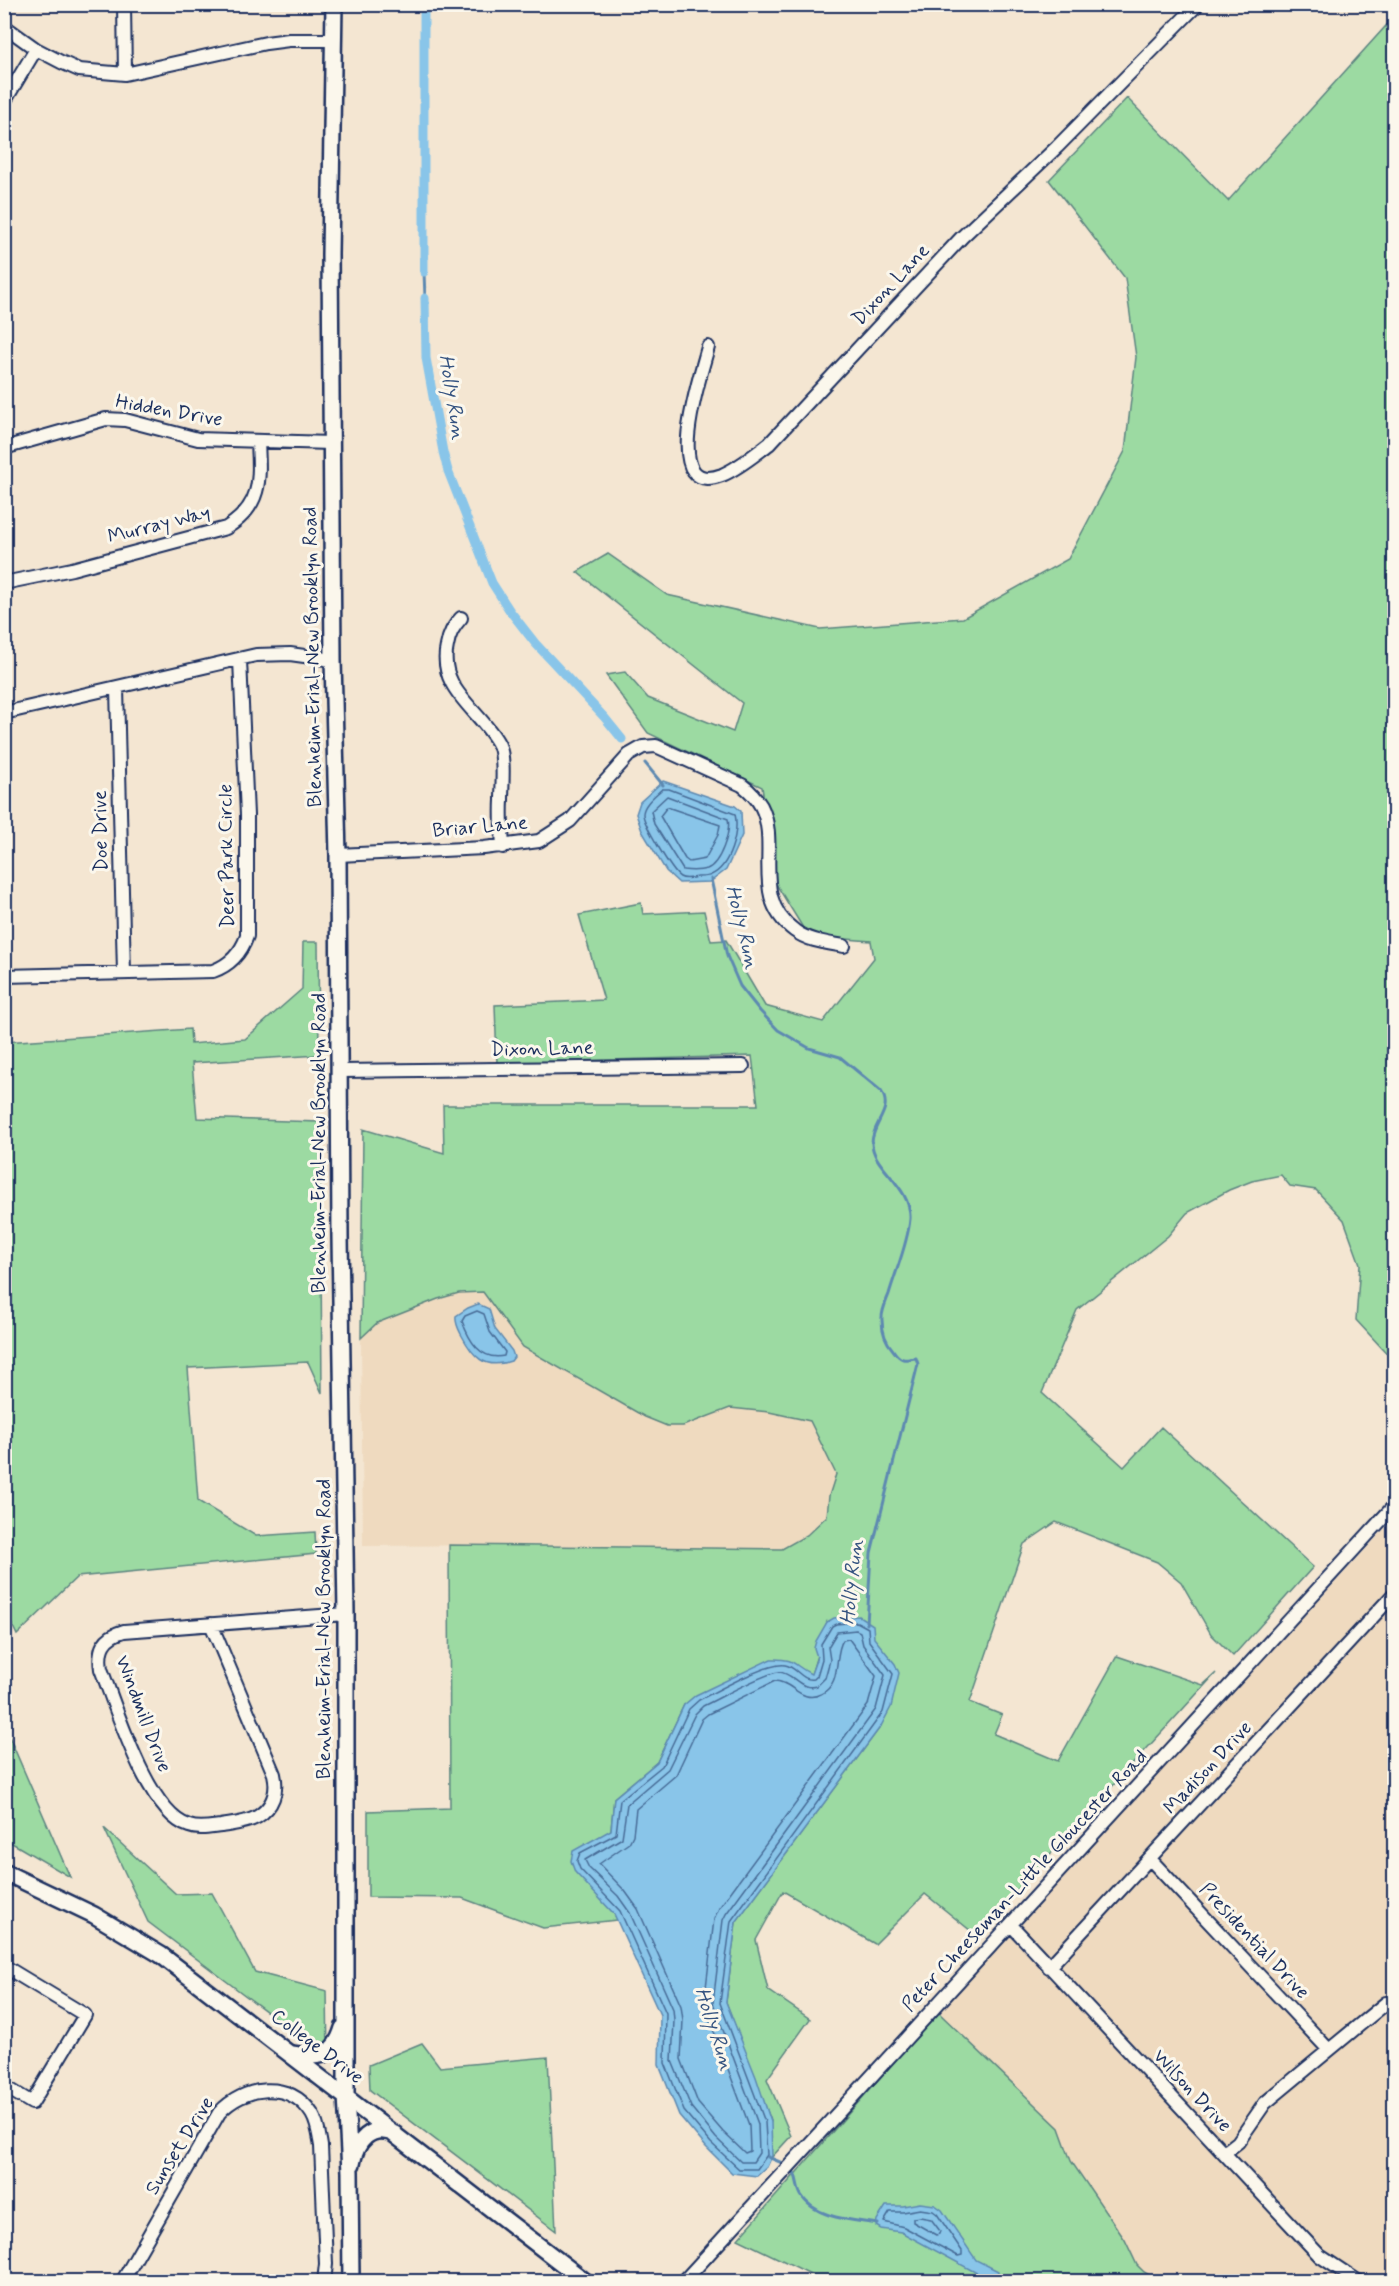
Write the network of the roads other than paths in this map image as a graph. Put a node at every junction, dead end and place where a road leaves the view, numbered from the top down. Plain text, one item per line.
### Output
1 (124, 4) edge
2 (334, 4) edge
3 (1198, 4) edge
4 (4, 26) edge
5 (333, 40) junction
6 (36, 49) junction
7 (125, 74) junction
8 (6, 99) edge
9 (708, 347) dead end
10 (258, 442) junction
11 (331, 443) junction
12 (4, 448) edge
13 (4, 583) edge
14 (461, 618) dead end
15 (240, 660) junction
16 (333, 660) junction
17 (117, 688) junction
18 (4, 713) edge
19 (502, 847) junction
20 (338, 855) junction
21 (844, 946) dead end
22 (124, 973) junction
23 (4, 976) edge
24 (743, 1066) dead end
25 (341, 1071) junction
26 (1395, 1506) edge
27 (1395, 1594) edge
28 (346, 1614) junction
29 (212, 1624) junction
30 (1150, 1859) junction
31 (4, 1872) edge
32 (1011, 1925) junction
33 (4, 1966) edge
34 (1049, 1967) junction
35 (1386, 2003) dead end
36 (346, 2008) junction
37 (1329, 2050) junction
38 (292, 2054) junction
39 (4, 2086) edge
40 (346, 2095) junction
41 (396, 2134) junction
42 (1224, 2153) junction
43 (350, 2172) junction
44 (1358, 2280) edge
45 (122, 2282) edge
46 (324, 2282) edge
47 (351, 2282) edge
48 (586, 2282) edge
49 (683, 2282) edge

1 - 7 street
2 - 5 main road, Blenheim-Erial-New Brooklyn Road
3 - 9 street, Dixon Lane
4 - 6 street
5 - 7 street
5 - 11 main road, Blenheim-Erial-New Brooklyn Road
6 - 7 street
6 - 8 street
10 - 11 street, Hidden Drive
10 - 12 street, Hidden Drive
10 - 13 street, Murray Way
11 - 16 main road, Blenheim-Erial-New Brooklyn Road
14 - 19 street
15 - 16 street
15 - 17 street
15 - 22 street, Deer Park Circle
16 - 20 main road, Blenheim-Erial-New Brooklyn Road
17 - 18 street
17 - 22 street, Doe Drive
19 - 20 street, Briar Lane
19 - 21 street, Briar Lane
20 - 25 main road, Blenheim-Erial-New Brooklyn Road
22 - 23 street, Deer Park Circle
24 - 25 street, Dixon Lane
25 - 28 main road, Blenheim-Erial-New Brooklyn Road
26 - 32 street, Peter Cheeseman-Little Gloucester Road
27 - 30 street, Madison Drive
28 - 29 street, Windmill Drive
28 - 36 main road, Blenheim-Erial-New Brooklyn Road
29 - 29 street, Windmill Drive
30 - 34 street, Madison Drive
30 - 37 street, Presidential Drive
31 - 38 main road, College Drive
32 - 34 street, Wilson Drive
32 - 49 street, Peter Cheeseman-Little Gloucester Road
33 - 39 street
34 - 42 street, Wilson Drive
35 - 37 street
36 - 38 main road
36 - 40 main road, Blenheim-Erial-New Brooklyn Road
37 - 42 street
38 - 40 main road, College Drive
40 - 41 main road, College Drive
40 - 43 main road, Blenheim-Erial-New Brooklyn Road
41 - 43 main road
41 - 48 main road, College Drive
42 - 44 street, Wilson Drive
43 - 47 main road, Blenheim-Erial-New Brooklyn Road
45 - 46 street, Sunset Drive

